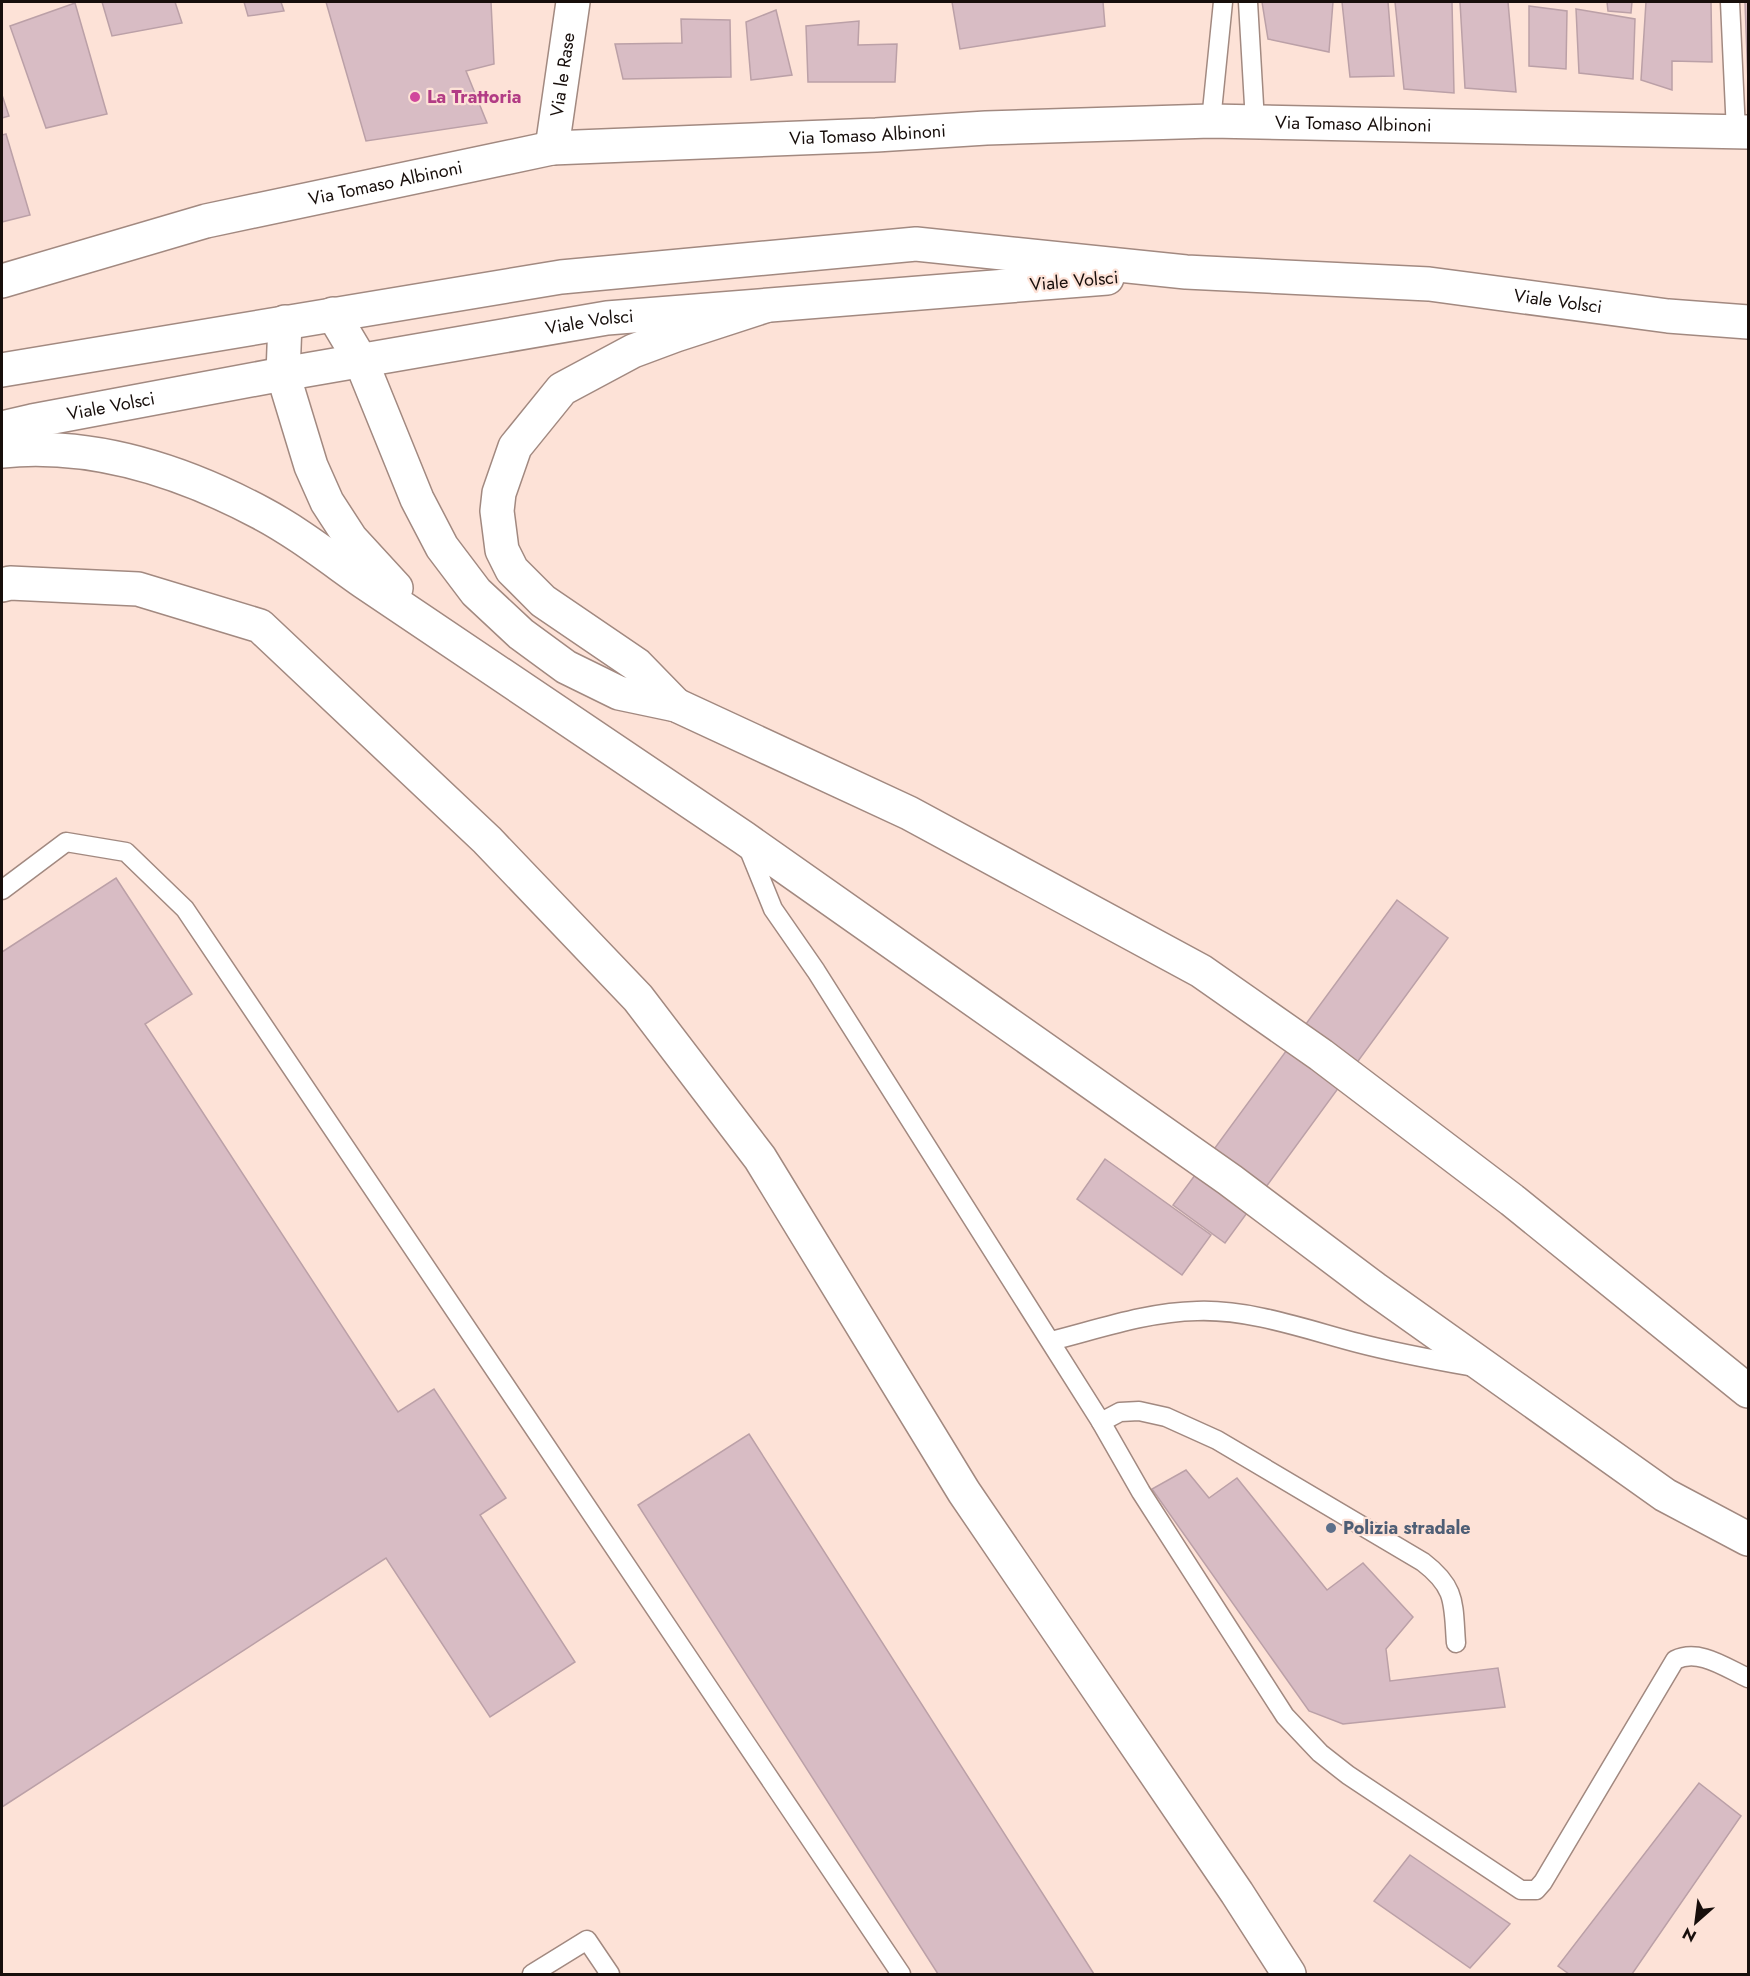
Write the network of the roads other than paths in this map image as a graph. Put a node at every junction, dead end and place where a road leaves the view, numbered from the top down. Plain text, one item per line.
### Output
1 (573, 2) edge
2 (1223, 2) edge
3 (1248, 2) edge
4 (1730, 2) edge
5 (1211, 121) junction
6 (1255, 122) junction
7 (1742, 132) edge
8 (552, 148) junction
9 (1186, 272) junction
10 (2, 281) edge
11 (765, 306) junction
12 (333, 314) junction
13 (285, 322) junction
14 (1749, 322) edge
15 (361, 361) junction
16 (2, 370) edge
17 (283, 374) junction
18 (2, 429) edge
19 (2, 451) edge
20 (2, 585) edge
21 (441, 634) junction
22 (676, 705) junction
23 (744, 838) junction
24 (2, 890) edge
25 (1051, 1341) junction
26 (1490, 1370) junction
27 (1749, 1391) edge
28 (1101, 1422) junction
29 (1749, 1539) edge
30 (1456, 1643) dead end
31 (1749, 1678) edge
32 (532, 1974) edge
33 (610, 1974) edge
34 (901, 1974) edge
35 (1289, 1974) edge

1 - 8 main road, Via le Rase
2 - 5 lane
3 - 6 lane
4 - 7 lane
5 - 6 main road, Via Tomaso Albinoni
5 - 8 main road, Via Tomaso Albinoni
6 - 7 main road, Via Tomaso Albinoni
8 - 10 main road, Via Tomaso Albinoni
9 - 11 main road, Viale Volsci
9 - 12 main road, Viale Volsci
9 - 14 main road, Viale Volsci
11 - 15 main road, Viale Volsci
11 - 22 main road
12 - 13 main road, Viale Volsci
12 - 15 main road
13 - 16 main road, Viale Volsci
13 - 17 main road
15 - 17 main road, Viale Volsci
15 - 22 main road
17 - 18 main road, Viale Volsci
17 - 21 main road
19 - 21 main road
20 - 35 main road
21 - 23 main road
22 - 27 main road
23 - 25 lane
23 - 26 main road
24 - 34 lane
25 - 26 lane
25 - 28 lane
26 - 29 main road
28 - 30 lane
28 - 31 lane
32 - 33 lane

